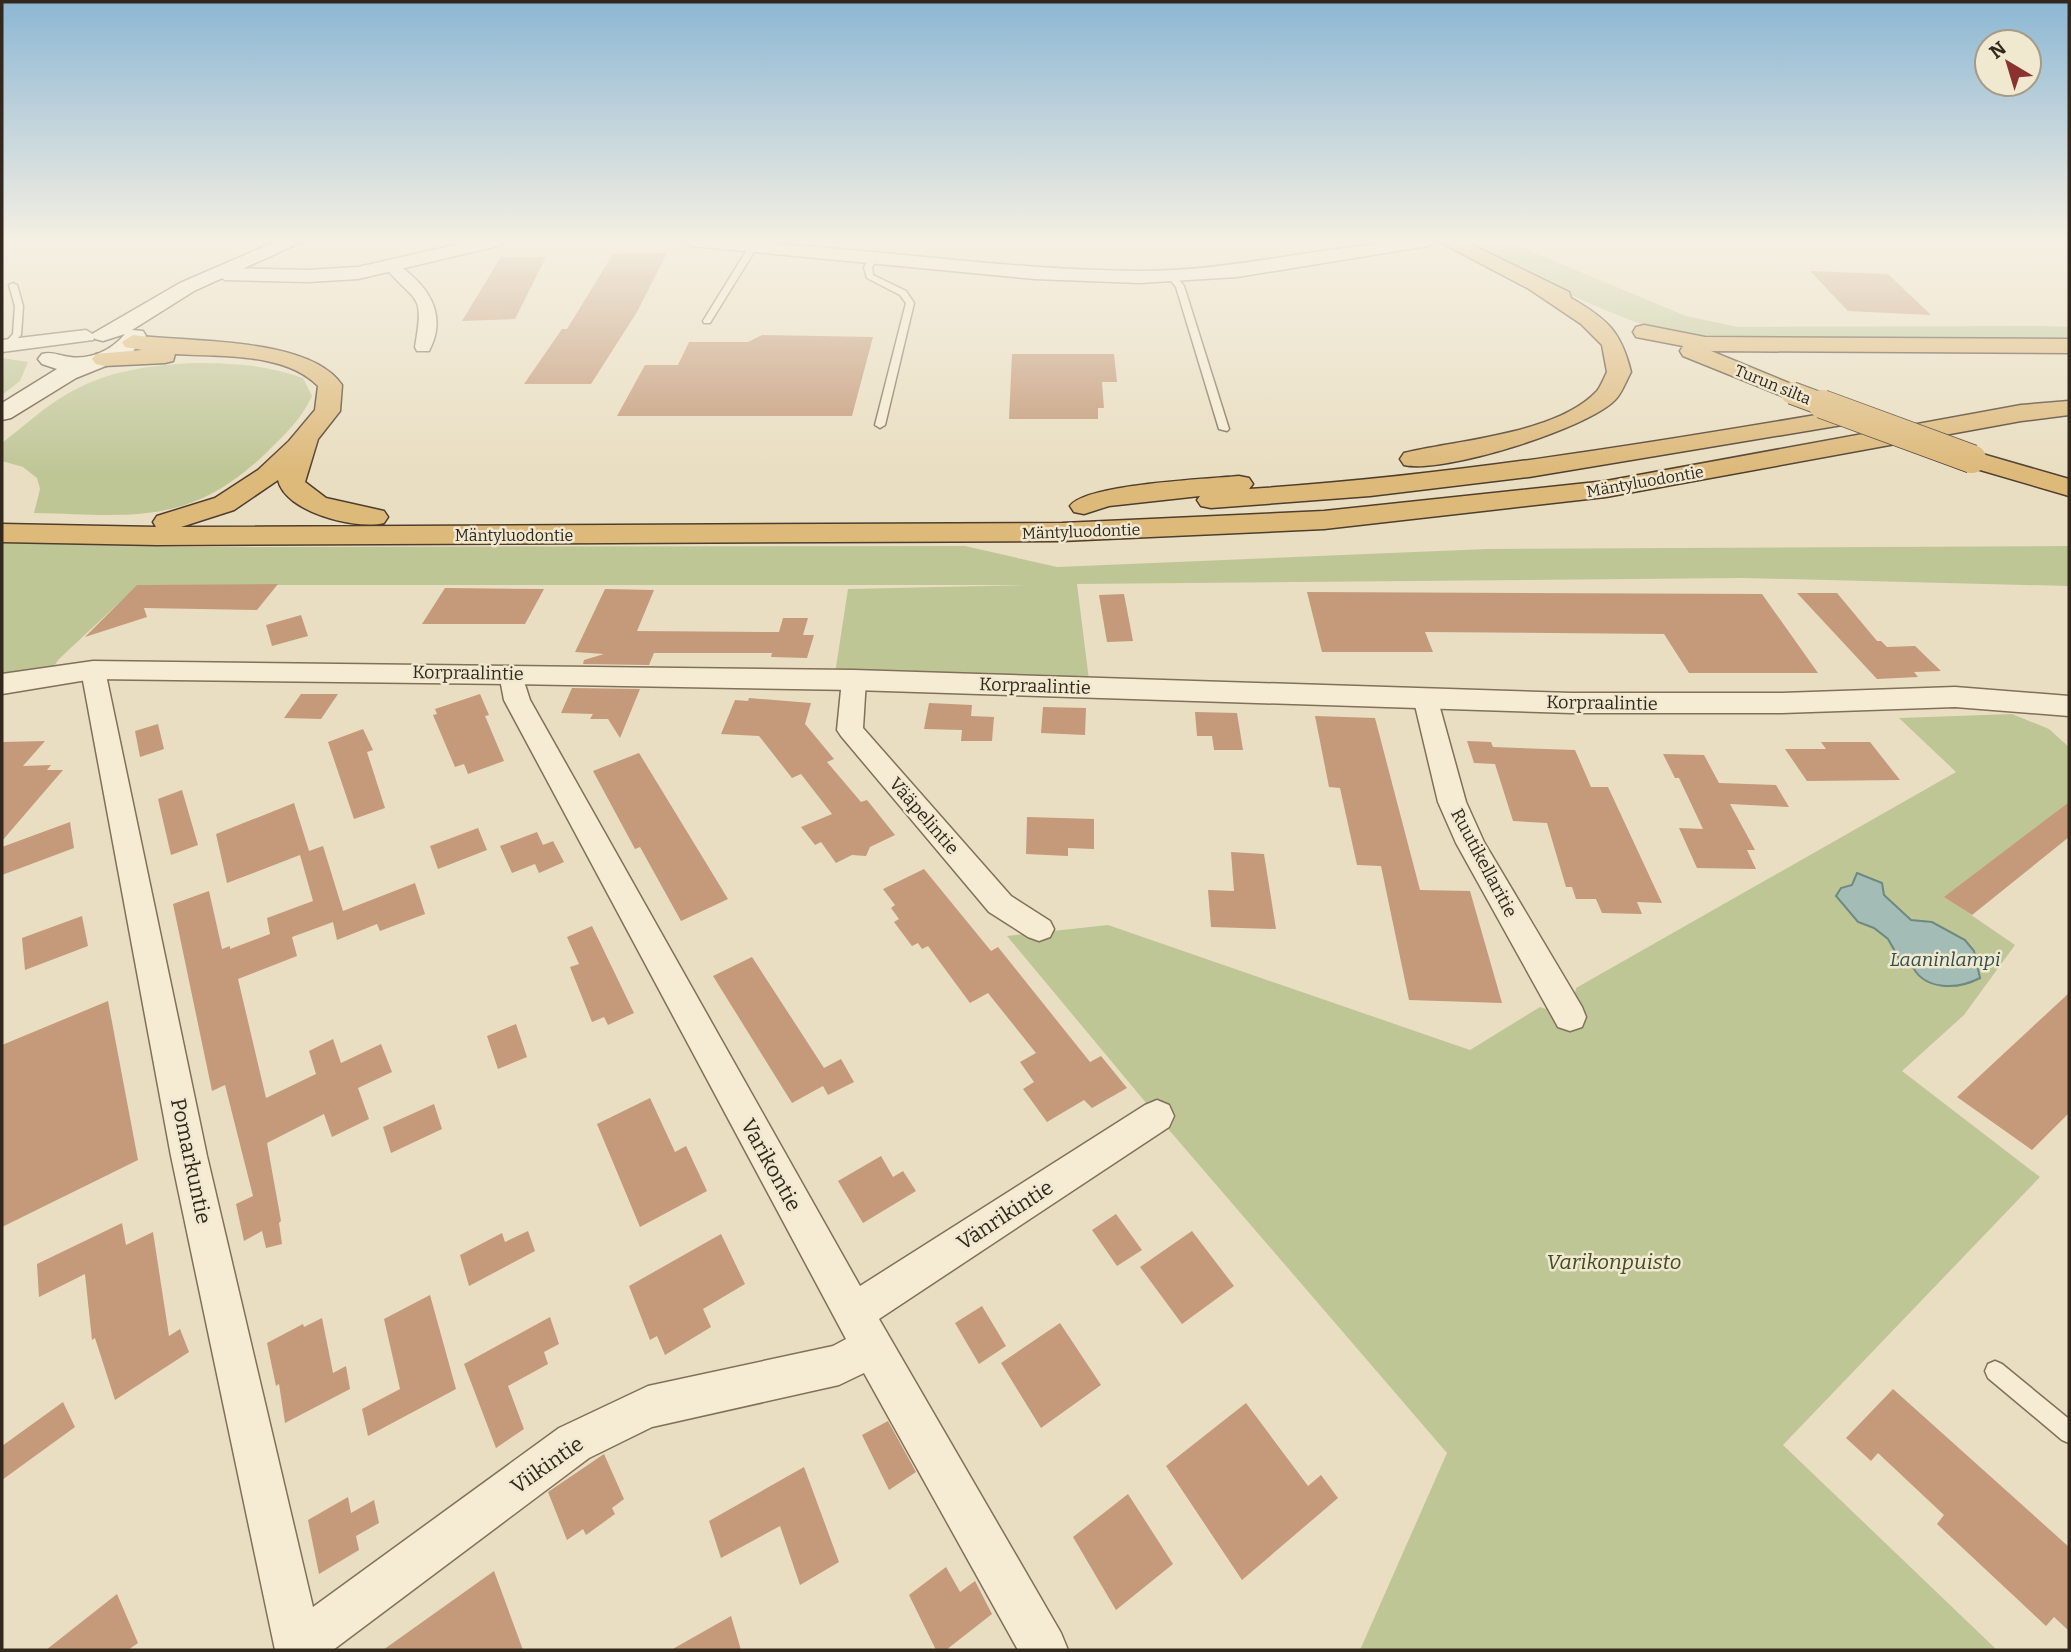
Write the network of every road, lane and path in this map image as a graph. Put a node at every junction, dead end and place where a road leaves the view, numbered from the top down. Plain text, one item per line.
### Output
1 (18, 318) edge
2 (137, 318) edge
3 (161, 318) edge
4 (428, 318) edge
5 (710, 318) edge
6 (906, 318) edge
7 (1190, 318) edge
8 (1586, 318) edge
9 (1611, 318) edge
10 (708, 321) dead end
11 (1644, 332) junction
12 (95, 335) junction
13 (133, 340) junction
14 (2069, 346) edge
15 (423, 347) dead end
16 (3, 348) edge
17 (214, 352) junction
18 (49, 357) junction
19 (99, 361) junction
20 (2069, 385) edge
21 (1962, 398) dead end
22 (1899, 408) dead end
23 (2069, 408) edge
24 (2, 412) edge
25 (880, 425) dead end
26 (1224, 429) dead end
27 (306, 440) junction
28 (2069, 488) edge
29 (1084, 506) junction
30 (374, 517) junction
31 (151, 526) junction
32 (2, 533) edge
33 (83, 533) junction
34 (93, 670) junction
35 (511, 674) junction
36 (854, 680) junction
37 (2, 684) edge
38 (1425, 698) junction
39 (2069, 706) edge
40 (1039, 929) dead end
41 (1570, 1017) dead end
42 (1157, 1116) dead end
43 (862, 1330) junction
44 (1995, 1371) dead end
45 (2069, 1433) edge
46 (299, 1648) edge
47 (1044, 1650) edge

1 - 16 lane
2 - 12 main road
3 - 13 main road
4 - 15 street
5 - 10 lane
6 - 25 lane
7 - 26 lane
8 - 29 highway
9 - 11 highway, Turun silta
11 - 14 highway
11 - 28 highway, Turun silta, bridge
12 - 13 main road
12 - 16 street
12 - 18 main road
13 - 17 highway
13 - 19 main road
16 - 18 street
17 - 19 highway
17 - 27 highway
18 - 19 main road
18 - 24 main road
19 - 24 main road
20 - 21 highway
22 - 29 highway, Mäntyluodontie
23 - 33 highway, Mäntyluodontie
27 - 30 highway
27 - 31 highway
29 - 30 highway, Mäntyluodontie
30 - 31 highway, Mäntyluodontie
31 - 33 highway, Mäntyluodontie
32 - 33 highway, Mäntyluodontie
34 - 35 street, Korpraalintie
34 - 37 street, Korpraalintie
34 - 46 street, Pomarkuntie
35 - 36 street, Korpraalintie
35 - 43 street, Varikontie
36 - 38 street, Korpraalintie
36 - 40 street, Vääpelintie
38 - 39 street, Korpraalintie
38 - 41 street, Ruutikellaritie
42 - 43 street, Vänrikintie
43 - 46 street, Viikintie
43 - 47 street, Varikontie
44 - 45 lane

